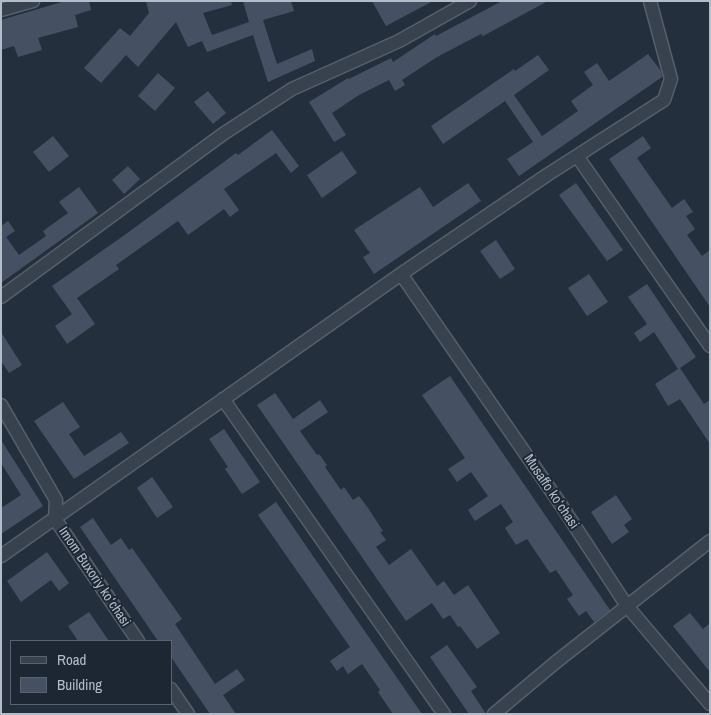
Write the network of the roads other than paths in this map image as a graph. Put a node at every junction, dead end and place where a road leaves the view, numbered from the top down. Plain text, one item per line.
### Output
1 (33, 1) edge
2 (470, 1) edge
3 (650, 1) edge
4 (1, 10) edge
5 (577, 156) junction
6 (401, 274) junction
7 (1, 297) edge
8 (710, 346) edge
9 (223, 399) junction
10 (1, 405) edge
11 (55, 519) junction
12 (710, 541) edge
13 (1, 556) edge
14 (626, 606) junction
15 (137, 640) edge
16 (172, 690) edge
17 (710, 704) edge
18 (188, 714) edge
19 (444, 714) edge
20 (494, 714) edge

1 - 4 street
2 - 7 street
3 - 5 street
5 - 6 street
5 - 8 street
6 - 9 street
6 - 14 street, Musaffo koʻchasi
9 - 11 street
9 - 19 street
10 - 11 street, Imom Buxoriy koʻchasi
11 - 13 street
11 - 15 street, Imom Buxoriy koʻchasi
12 - 14 street
14 - 17 street, Musaffo koʻchasi
14 - 20 street
16 - 18 street

